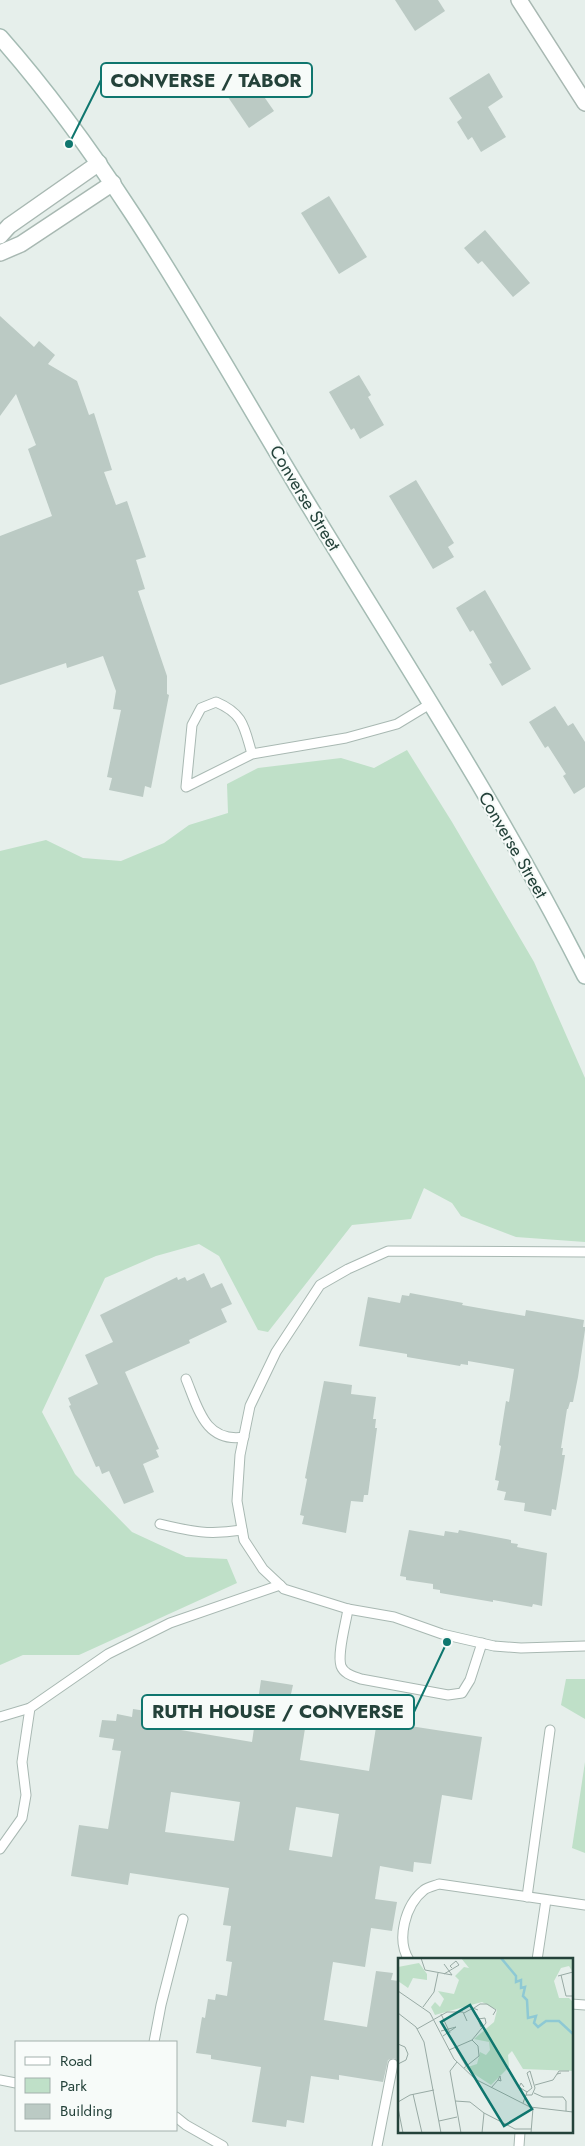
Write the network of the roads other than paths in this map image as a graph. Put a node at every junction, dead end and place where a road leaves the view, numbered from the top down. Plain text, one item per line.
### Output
1 (519, 0) edge
2 (0, 37) edge
3 (585, 103) edge
4 (99, 163) junction
5 (112, 183) junction
6 (0, 236) edge
7 (0, 253) edge
8 (430, 704) junction
9 (252, 754) junction
10 (585, 976) edge
11 (585, 1252) edge
12 (186, 1379) dead end
13 (244, 1437) junction
14 (160, 1524) dead end
15 (242, 1530) junction
16 (280, 1585) junction
17 (348, 1609) junction
18 (482, 1643) junction
19 (585, 1646) edge
20 (30, 1708) junction
21 (0, 1717) edge
22 (550, 1730) dead end
23 (0, 1849) edge
24 (527, 1897) junction
25 (546, 1900) junction
26 (585, 1905) edge
27 (183, 1919) dead end
28 (408, 1958) edge
29 (537, 1958) edge
30 (572, 2004) edge
31 (585, 2005) edge
32 (154, 2041) edge
33 (393, 2064) dead end
34 (0, 2080) edge
35 (15, 2083) edge
36 (178, 2119) edge
37 (223, 2146) edge
38 (377, 2146) edge

1 - 3 main road
2 - 4 main road, Converse Street
4 - 5 main road, Converse Street
4 - 6 main road
5 - 7 main road
5 - 8 main road, Converse Street
8 - 9 lane
8 - 10 main road, Converse Street
9 - 9 lane
11 - 13 lane
12 - 13 lane
13 - 15 lane
14 - 15 lane
15 - 16 lane
16 - 17 lane
16 - 20 lane
17 - 18 lane
17 - 18 lane
18 - 19 lane
20 - 21 lane
20 - 23 lane
22 - 24 lane
24 - 25 lane
24 - 28 lane
25 - 26 lane
25 - 29 lane
27 - 32 lane
30 - 31 lane
33 - 38 lane
34 - 35 lane
36 - 37 lane

